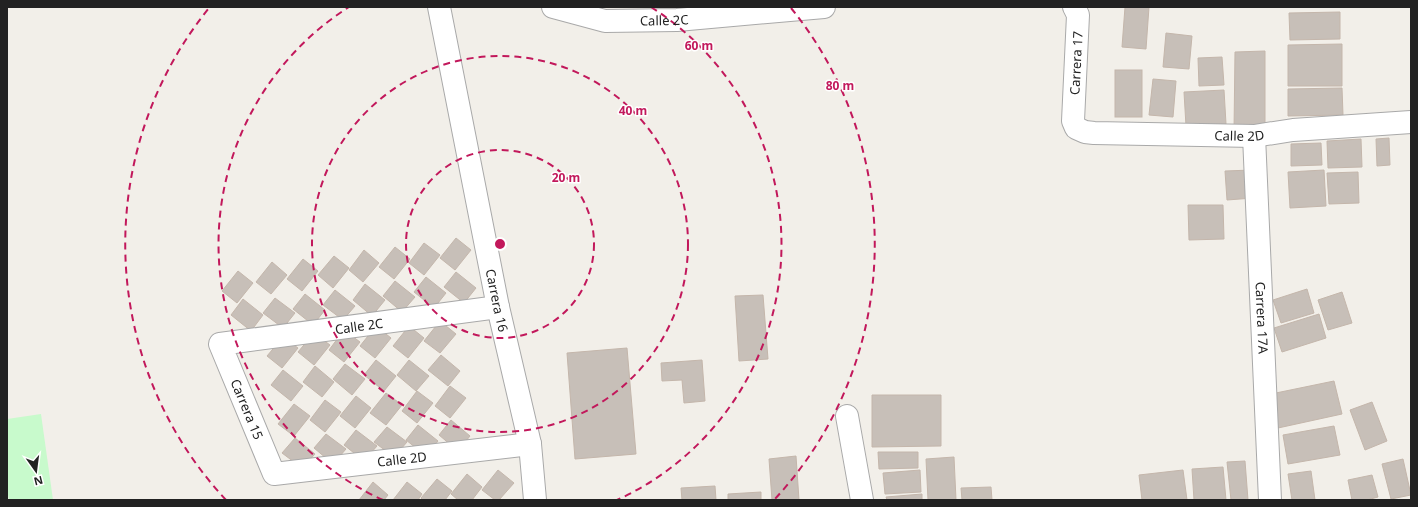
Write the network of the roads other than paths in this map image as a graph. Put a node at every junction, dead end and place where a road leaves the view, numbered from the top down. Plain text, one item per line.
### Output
1 (439, 7) edge
2 (553, 7) edge
3 (824, 7) edge
4 (1074, 7) edge
5 (1073, 121) joint
6 (1411, 122) edge
7 (1254, 136) junction
8 (498, 307) junction
9 (220, 344) joint
10 (847, 416) dead end
11 (530, 444) junction
12 (274, 474) joint
13 (535, 500) edge
14 (862, 500) edge
15 (1270, 500) edge

1 - 8 street, Carrera 16
2 - 3 street, Calle 2C
4 - 5 street, Carrera 17
5 - 7 street, Calle 2D
6 - 7 street, Calle 2D
7 - 15 street, Carrera 17A
8 - 9 street, Calle 2C
8 - 11 street, Carrera 16
9 - 12 street, Carrera 15
10 - 14 street
11 - 12 street, Calle 2D
11 - 13 street, Carrera 16

